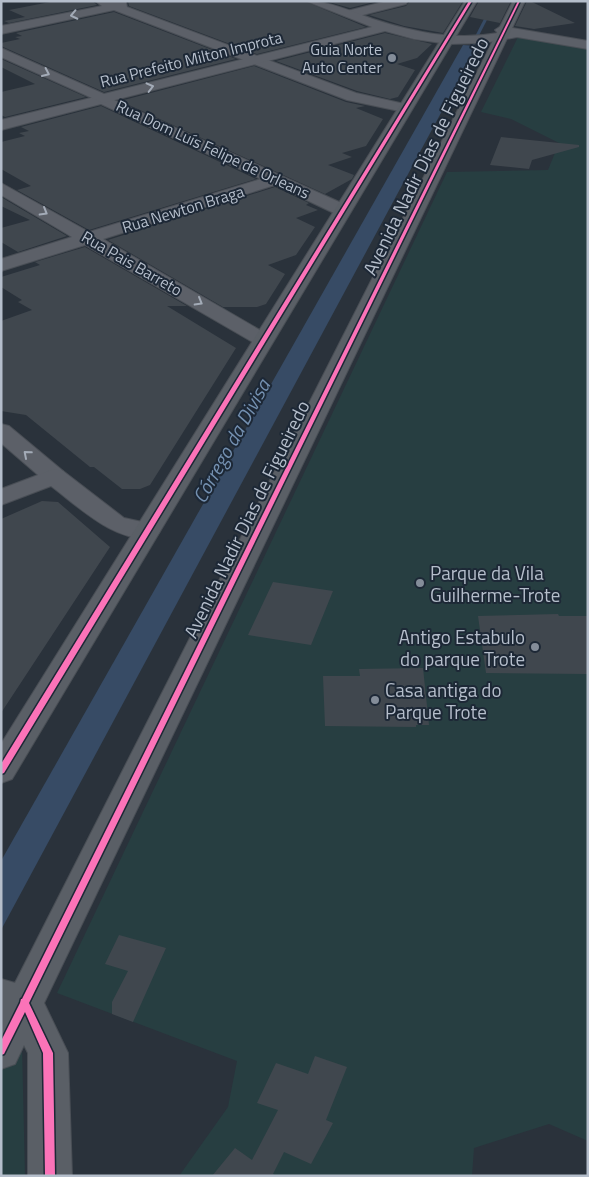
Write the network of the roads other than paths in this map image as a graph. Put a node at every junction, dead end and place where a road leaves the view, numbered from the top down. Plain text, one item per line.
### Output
1 (101, 1) edge
2 (138, 1) edge
3 (312, 1) edge
4 (402, 1) edge
5 (470, 1) edge
6 (519, 1) edge
7 (114, 6) junction
8 (351, 14) junction
9 (389, 26) junction
10 (1, 30) edge
11 (508, 33) junction
12 (444, 37) junction
13 (588, 45) edge
14 (1, 52) edge
15 (256, 60) junction
16 (103, 99) junction
17 (404, 108) junction
18 (1, 125) edge
19 (278, 179) junction
20 (1, 188) edge
21 (342, 210) junction
22 (89, 238) junction
23 (1, 265) edge
24 (263, 340) junction
25 (1, 431) edge
26 (54, 476) junction
27 (1, 498) edge
28 (147, 531) junction
29 (1, 771) edge
30 (13, 999) edge
31 (1, 1050) edge
32 (50, 1176) edge

1 - 7 street
2 - 7 street
3 - 8 street
4 - 8 street
5 - 12 main road, Avenida Nadir Dias de Figueiredo
6 - 11 main road, Avenida Nadir Dias de Figueiredo
7 -> 10 street
7 - 15 street
8 - 9 street
9 - 12 street
9 - 15 street, Rua Prefeito Milton Improta
11 - 12 street
11 - 13 street
11 - 30 main road, Avenida Nadir Dias de Figueiredo
12 - 17 main road, Avenida Nadir Dias de Figueiredo
14 -> 16 street, Rua Dom Luís Felipe de Orleans
16 -> 15 street, Rua Prefeito Milton Improta
15 - 17 street
16 - 18 street, Rua Prefeito Milton Improta
16 - 19 street, Rua Dom Luís Felipe de Orleans
17 - 21 main road, Avenida Nadir Dias de Figueiredo
19 - 21 street, Rua Dom Luís Felipe de Orleans
19 - 22 street, Rua Newton Braga
20 -> 22 street, Rua Pais Barreto
21 - 24 main road, Avenida Nadir Dias de Figueiredo
22 - 23 street, Rua Newton Braga
22 -> 24 street, Rua Pais Barreto
24 - 28 main road, Avenida Nadir Dias de Figueiredo
26 -> 25 street
26 - 27 street
26 - 28 street
28 - 29 main road, Avenida Nadir Dias de Figueiredo
30 - 31 main road, Avenida Nadir Dias de Figueiredo
30 - 32 main road

